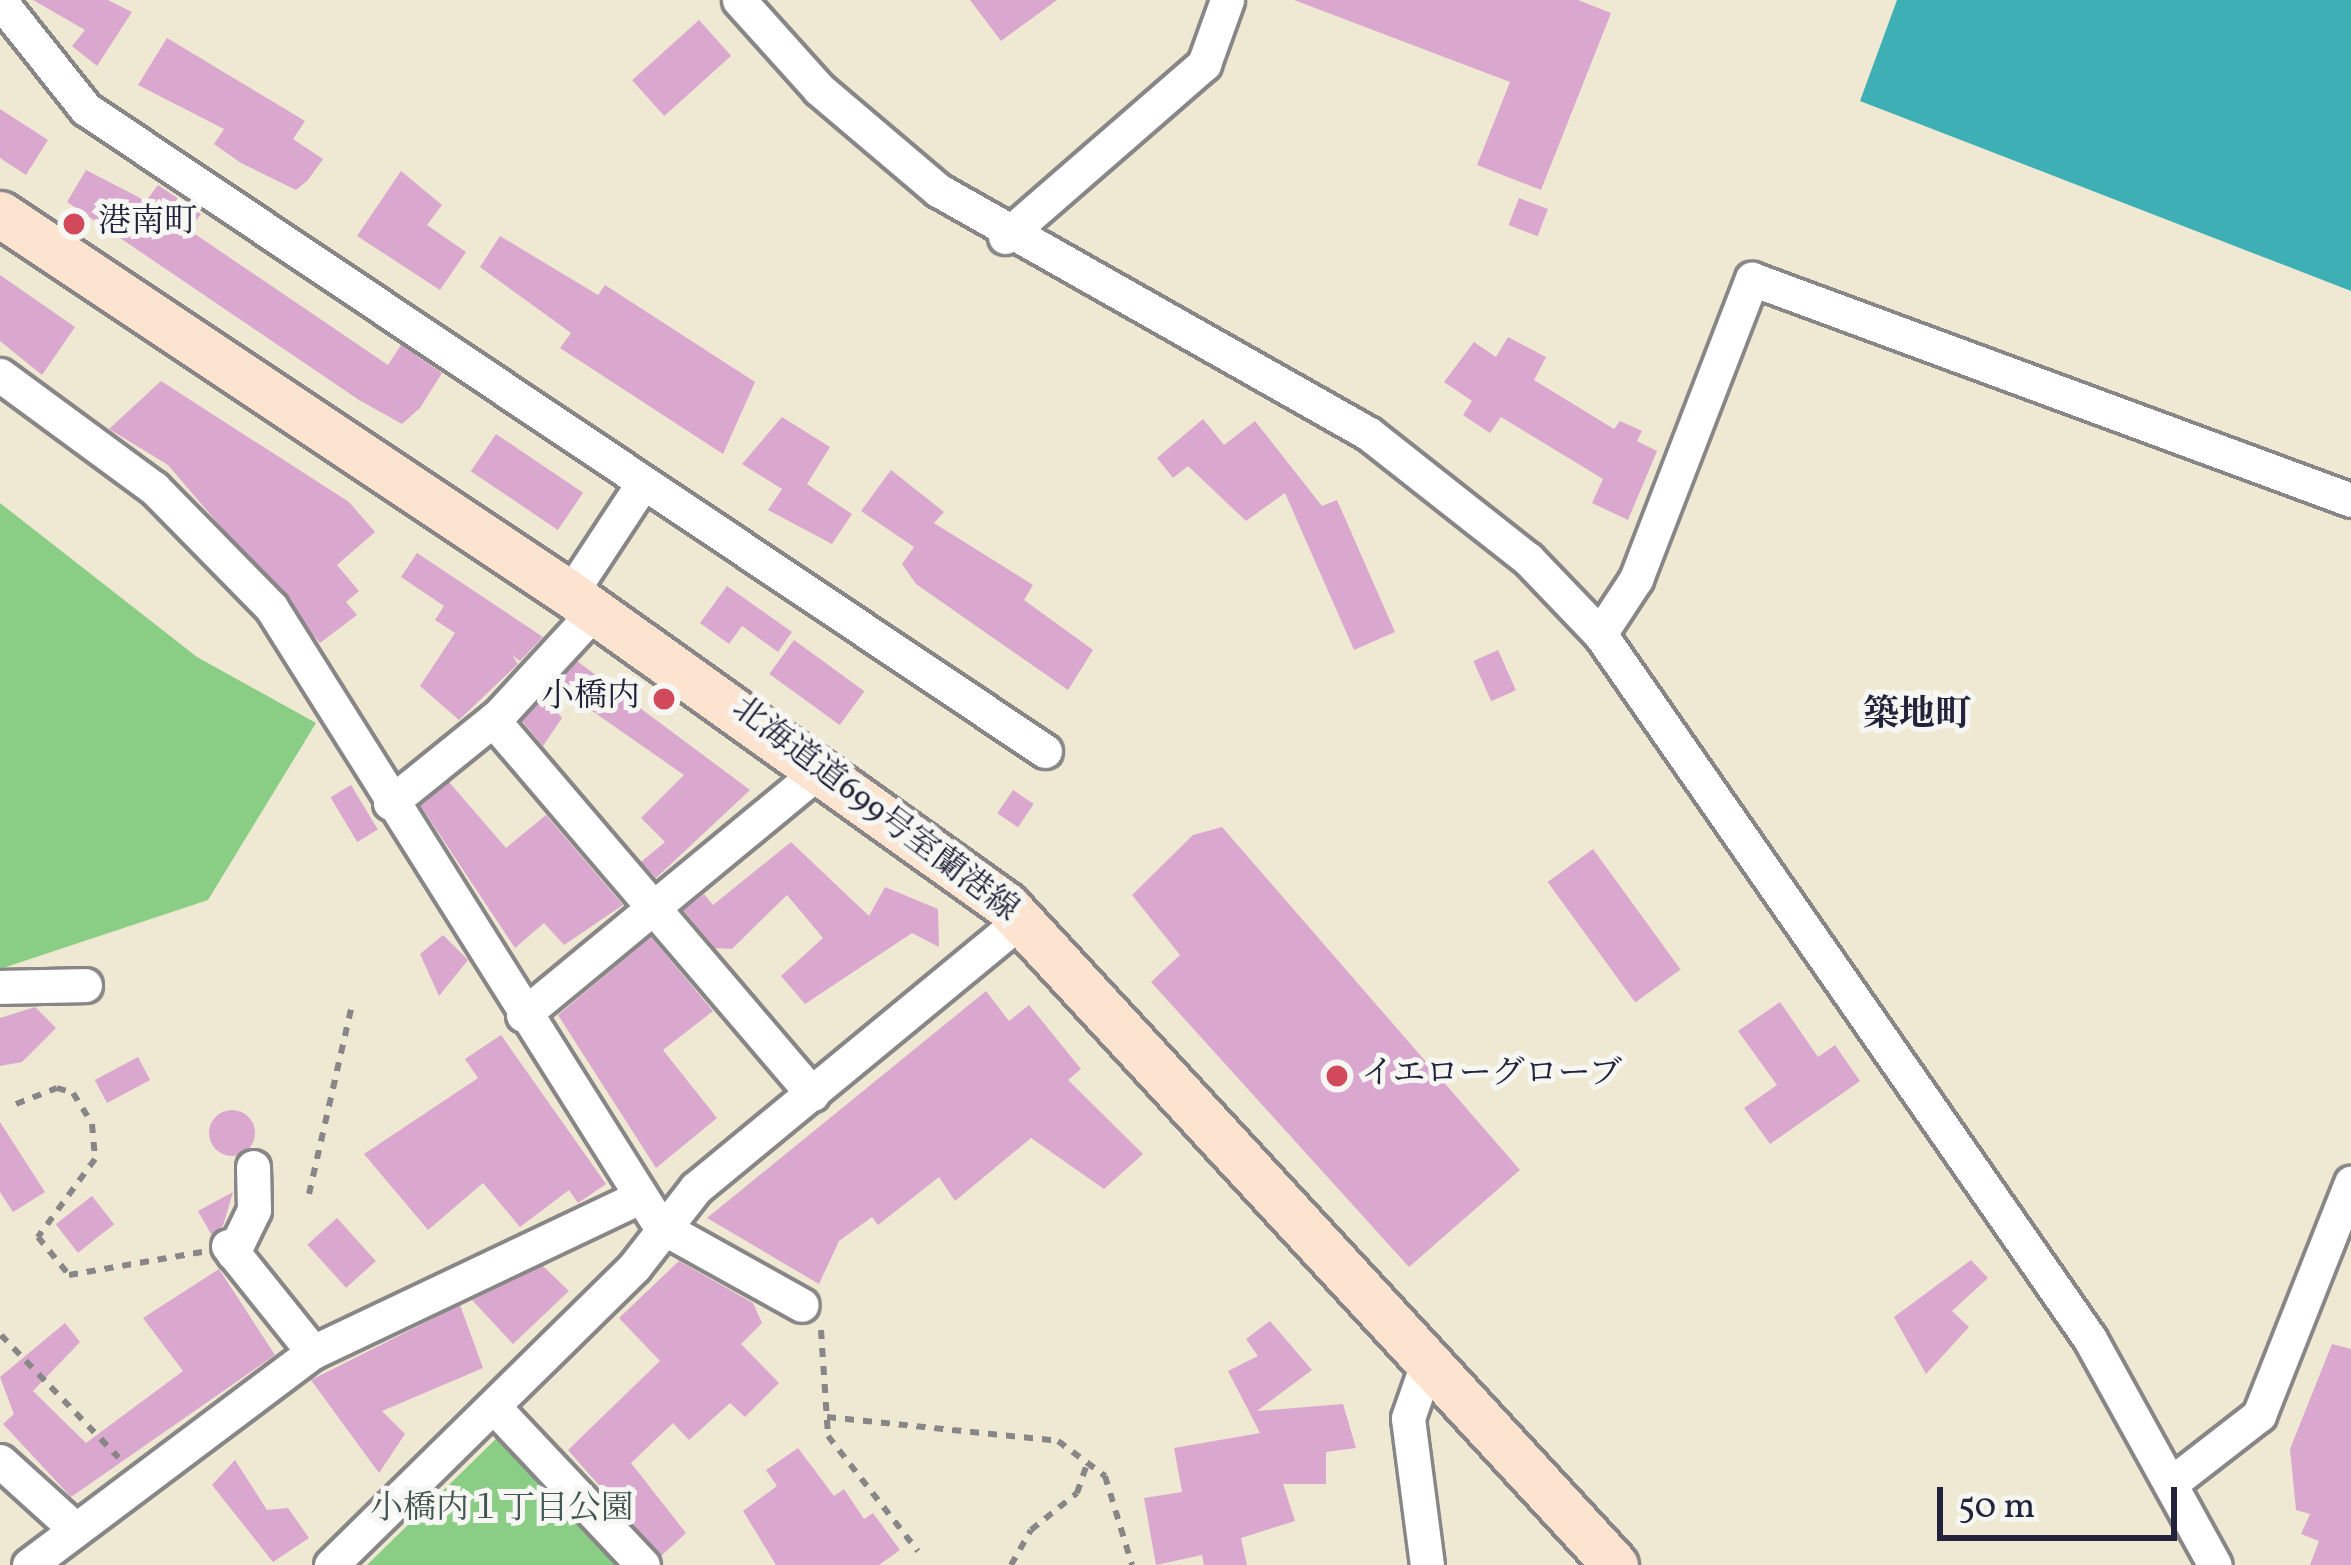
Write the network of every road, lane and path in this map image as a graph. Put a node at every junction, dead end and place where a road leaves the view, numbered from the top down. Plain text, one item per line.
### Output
1 (739, 0) edge
2 (1227, 0) edge
3 (0, 2) edge
4 (0, 214) edge
5 (1005, 237) junction
6 (0, 375) edge
7 (643, 483) junction
8 (2351, 500) edge
9 (583, 603) junction
10 (1600, 634) junction
11 (493, 720) junction
12 (1045, 751) dead end
13 (823, 768) junction
14 (390, 803) junction
15 (655, 906) junction
16 (1022, 920) junction
17 (85, 985) dead end
18 (0, 987) edge
19 (352, 1004) dead end
20 (523, 1015) junction
21 (812, 1094) junction
22 (16, 1104) dead end
23 (253, 1167) dead end
24 (2351, 1184) edge
25 (309, 1194) dead end
26 (641, 1196) junction
27 (661, 1226) junction
28 (230, 1250) junction
29 (812, 1318) joint
30 (1, 1335) edge
31 (313, 1352) junction
32 (1429, 1358) junction
33 (494, 1406) junction
34 (827, 1417) junction
35 (1088, 1461) junction
36 (0, 1462) edge
37 (139, 1481) junction
38 (2174, 1481) junction
39 (74, 1528) junction
40 (918, 1552) dead end
41 (28, 1565) edge
42 (331, 1565) edge
43 (643, 1565) edge
44 (1011, 1565) edge
45 (1132, 1565) edge
46 (1427, 1565) edge
47 (1615, 1565) edge
48 (2215, 1565) edge

1 - 5 street
2 - 5 street
3 - 7 street
4 - 9 main road, 北海道道699号室蘭港線
5 - 10 street
6 - 14 street
7 - 9 street
7 - 12 street
8 - 10 street
9 - 11 street
9 - 13 main road, 北海道道699号室蘭港線
10 - 38 street
11 - 14 street
11 - 15 street
13 - 15 street
13 - 16 main road, 北海道道699号室蘭港線
14 - 20 street
15 - 20 street
15 - 21 street
16 - 21 street
16 - 32 main road, 北海道道699号室蘭港線
17 - 18 street
19 - 25 path
20 - 26 street
21 - 27 street
22 - 28 path
23 - 28 street
24 - 38 street
26 - 27 street
26 - 31 street
27 - 29 street
27 - 33 street
28 - 31 street
29 - 34 path
30 - 37 path
31 - 37 street
32 - 46 street
32 - 47 main road, 北海道道699号室蘭港線
33 - 42 street
33 - 43 street
34 - 35 path
34 - 40 path
35 - 44 path
35 - 45 path
36 - 39 street
37 - 39 street
38 - 48 street
39 - 41 street

